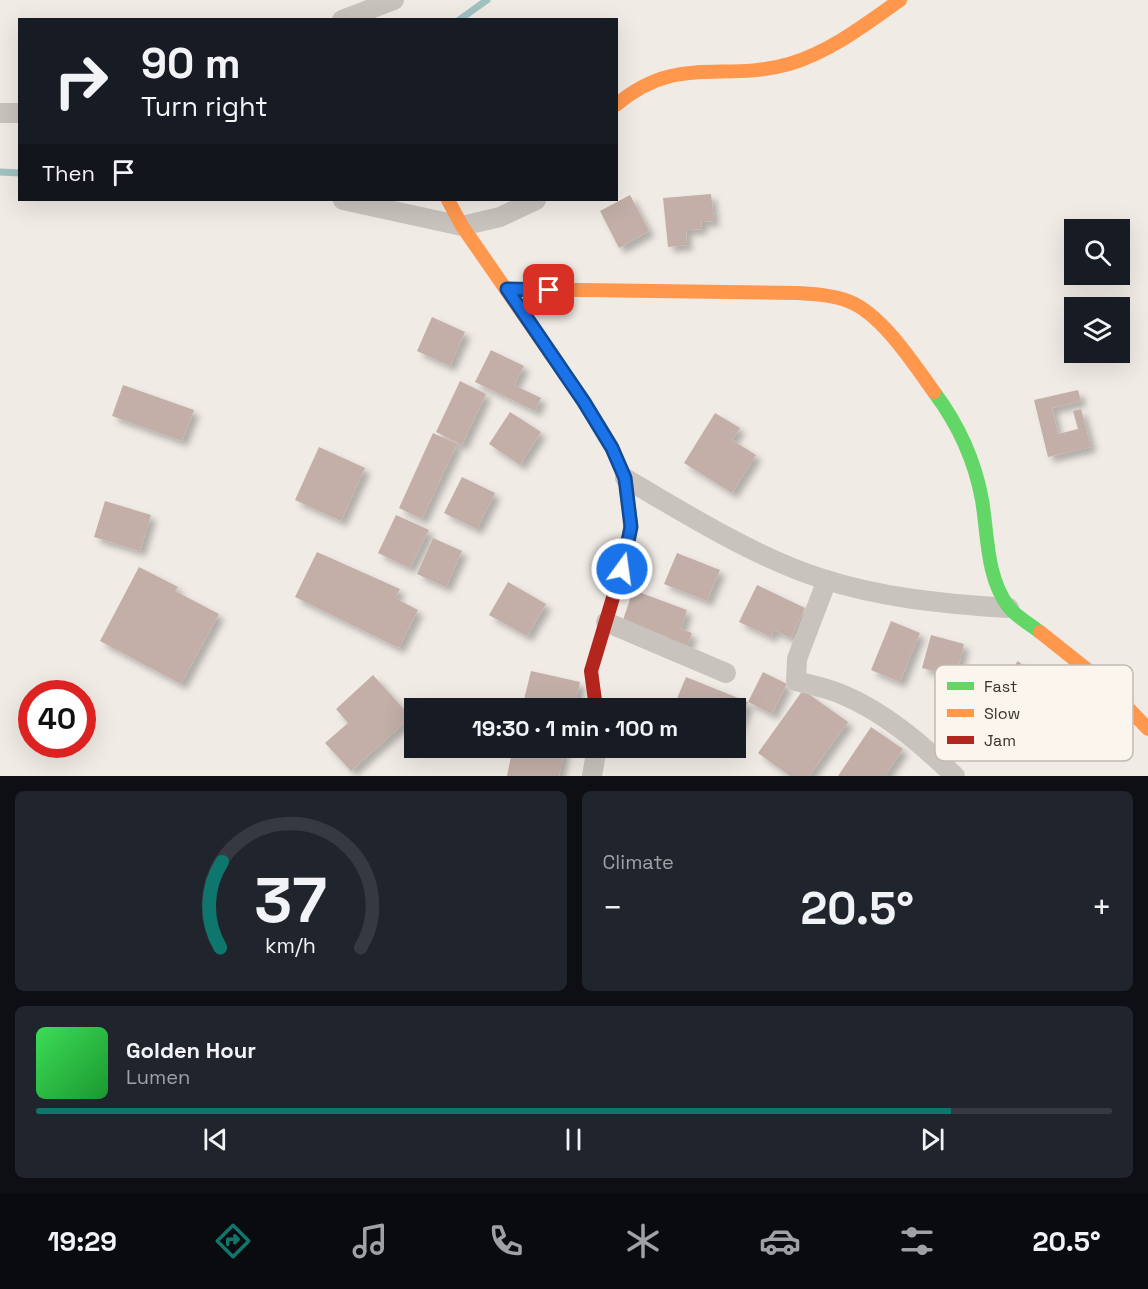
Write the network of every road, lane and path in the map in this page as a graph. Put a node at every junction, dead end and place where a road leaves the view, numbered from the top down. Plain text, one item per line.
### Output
1 (394, 0) edge
2 (900, 0) edge
3 (347, 18) edge
4 (618, 103) edge
5 (18, 112) edge
6 (0, 113) edge
7 (349, 201) edge
8 (449, 201) edge
9 (534, 201) edge
10 (462, 226) junction
11 (507, 289) junction
12 (625, 478) junction
13 (827, 580) junction
14 (1009, 608) junction
15 (606, 622) junction
16 (1081, 665) edge
17 (726, 673) dead end
18 (595, 698) edge
19 (1133, 713) edge
20 (1148, 729) edge
21 (935, 757) edge
22 (595, 758) edge
23 (939, 761) edge
24 (592, 776) edge
25 (955, 776) edge

1 - 3 street
2 - 4 street
5 - 6 street
7 - 10 street
8 - 10 street
9 - 10 street
10 - 11 street
11 - 12 street
11 - 14 street
12 - 13 street
12 - 15 street
13 - 14 street
13 - 21 street
14 - 16 street
15 - 17 street
15 - 18 street
19 - 20 street
22 - 24 street
23 - 25 street

